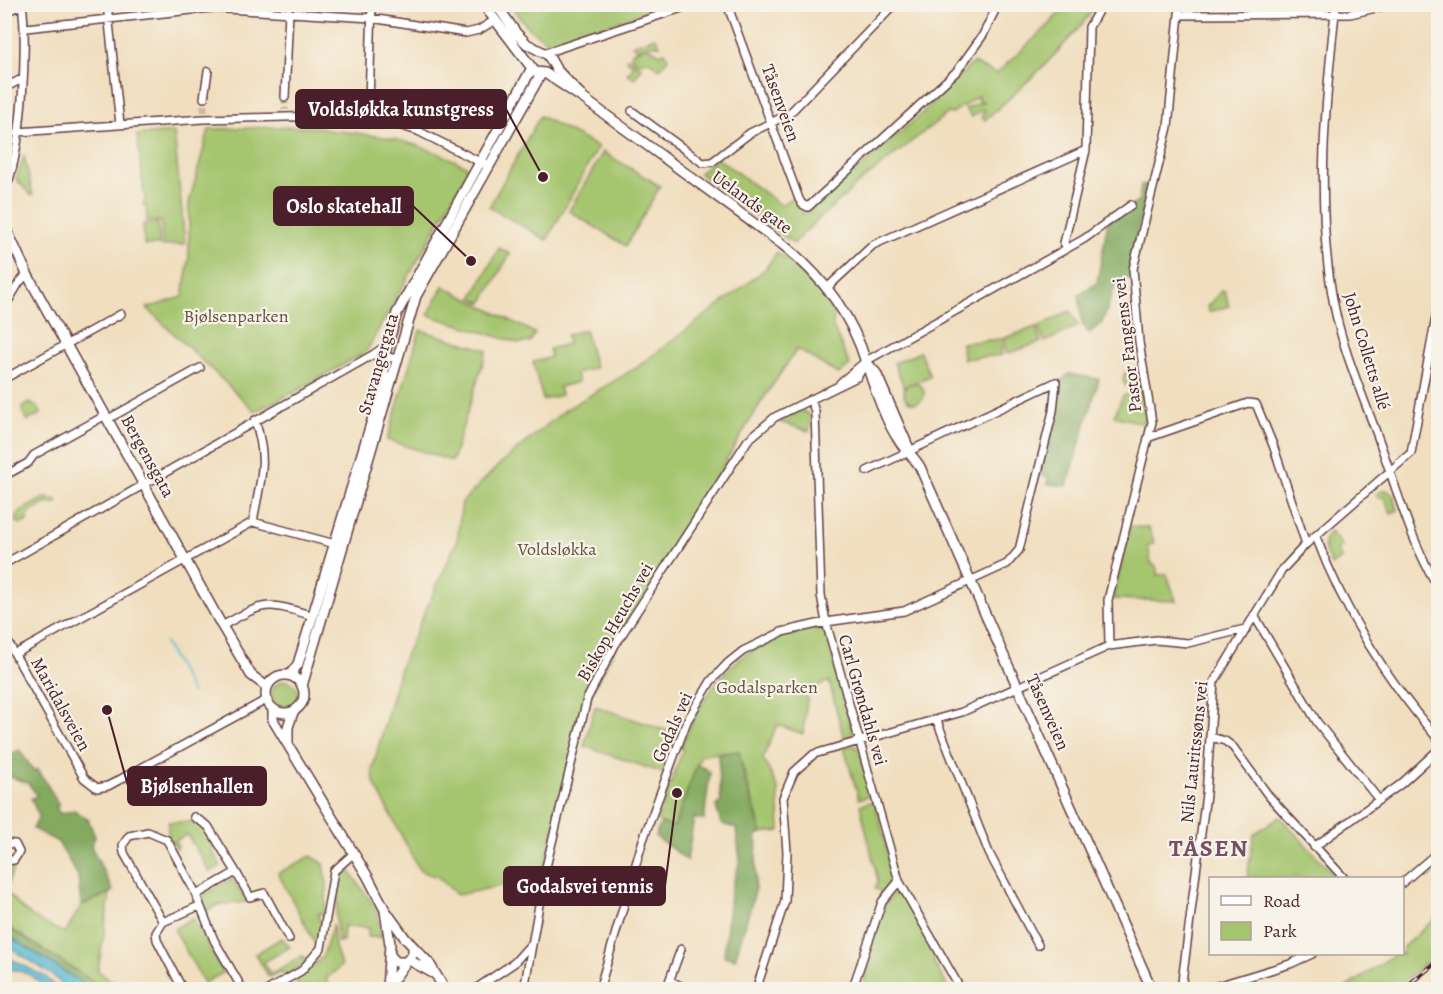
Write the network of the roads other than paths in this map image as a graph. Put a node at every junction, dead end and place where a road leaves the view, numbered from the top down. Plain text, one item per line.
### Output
1 (107, 4) edge
2 (310, 4) edge
3 (372, 4) edge
4 (483, 4) edge
5 (496, 4) edge
6 (694, 4) edge
7 (727, 4) edge
8 (895, 4) edge
9 (998, 4) edge
10 (1102, 4) edge
11 (1180, 4) edge
12 (1336, 4) edge
13 (1393, 4) edge
14 (22, 5) edge
15 (210, 6) edge
16 (4, 12) edge
17 (290, 12) junction
18 (310, 14) junction
19 (1179, 15) junction
20 (1335, 15) junction
21 (109, 18) junction
22 (371, 18) junction
23 (495, 20) junction
24 (26, 28) junction
25 (547, 57) junction
26 (531, 66) junction
27 (208, 71) dead end
28 (543, 74) junction
29 (22, 79) junction
30 (4, 88) edge
31 (285, 97) tunnel mouth
32 (204, 99) tunnel mouth
33 (584, 99) junction
34 (369, 102) tunnel mouth
35 (632, 111) dead end
36 (771, 123) junction
37 (120, 124) junction
38 (18, 132) junction
39 (1086, 150) junction
40 (15, 159) junction
41 (484, 164) junction
42 (4, 172) edge
43 (4, 192) edge
44 (1131, 205) dead end
45 (4, 224) edge
46 (6, 233) edge
47 (1067, 248) junction
48 (27, 274) junction
49 (828, 288) junction
50 (1438, 306) edge
51 (4, 308) edge
52 (121, 314) dead end
53 (1438, 320) edge
54 (67, 345) junction
55 (379, 355) junction
56 (397, 359) junction
57 (866, 361) junction
58 (200, 368) dead end
59 (4, 379) edge
60 (811, 399) junction
61 (107, 417) junction
62 (255, 420) junction
63 (1149, 437) junction
64 (910, 451) junction
65 (867, 471) dead end
66 (1389, 472) junction
67 (4, 476) edge
68 (144, 485) junction
69 (253, 522) junction
70 (1316, 537) junction
71 (335, 544) junction
72 (1306, 544) junction
73 (185, 559) junction
74 (4, 564) edge
75 (971, 580) junction
76 (1438, 587) edge
77 (1254, 615) junction
78 (313, 616) junction
79 (826, 622) junction
80 (222, 626) junction
81 (1245, 630) junction
82 (4, 635) edge
83 (1109, 646) junction
84 (15, 654) junction
85 (290, 675) junction
86 (302, 686) junction
87 (267, 687) junction
88 (1018, 687) junction
89 (266, 700) junction
90 (273, 710) junction
91 (293, 712) junction
92 (937, 721) junction
93 (1211, 737) junction
94 (1438, 739) edge
95 (860, 740) junction
96 (288, 742) junction
97 (1438, 750) edge
98 (1379, 800) junction
99 (194, 817) dead end
100 (4, 843) edge
101 (1314, 847) junction
102 (1438, 852) edge
103 (354, 853) junction
104 (4, 861) edge
105 (236, 872) junction
106 (1342, 877) edge
107 (544, 878) junction
108 (899, 881) junction
109 (1404, 881) edge
110 (629, 884) junction
111 (196, 895) junction
112 (199, 906) junction
113 (385, 910) junction
114 (163, 922) junction
115 (405, 938) junction
116 (290, 939) dead end
117 (532, 942) junction
118 (390, 944) junction
119 (1038, 945) dead end
120 (413, 946) junction
121 (681, 949) dead end
122 (389, 954) junction
123 (1310, 955) edge
124 (407, 961) junction
125 (434, 973) junction
126 (669, 981) junction
127 (387, 989) edge
128 (183, 990) edge
129 (243, 990) edge
130 (268, 990) edge
131 (445, 990) edge
132 (474, 990) edge
133 (524, 990) edge
134 (599, 990) edge
135 (666, 990) edge
136 (690, 990) edge
137 (756, 990) edge
138 (852, 990) edge
139 (961, 990) edge
140 (1152, 990) edge
141 (1180, 990) edge
142 (1204, 990) edge

1 - 21 street
2 - 18 street
3 - 22 street
4 - 23 main road, Uelands gate
5 - 25 main road, Uelands gate
6 - 25 street
7 - 36 street, Tåsenveien
8 - 36 street
9 - 36 street, Tåsenveien
10 - 39 street
11 - 19 street, Pastor Fangens vei
12 - 20 street, John Colletts allé
13 - 20 street
14 - 16 street
14 - 24 street
15 - 17 street
15 - 21 street
17 - 18 street
17 - 31 street
18 - 22 street
19 - 20 street
19 - 63 street, Pastor Fangens vei
20 - 66 street, John Colletts allé
21 - 24 street
21 - 37 street
22 - 23 street
22 - 34 street
23 - 26 main road, Uelands gate
24 - 29 street
25 - 26 main road
25 - 28 main road
25 - 33 main road, Uelands gate
26 - 28 main road, Uelands gate
26 - 41 main road, Stavangergata
27 - 32 street
28 - 33 main road, Uelands gate
28 - 41 main road, Stavangergata
29 - 30 street
29 - 38 street
33 - 49 main road, Uelands gate
35 - 36 street
37 - 38 street
37 - 41 street
38 - 40 street
39 - 47 street
39 - 49 street
40 - 42 street
40 - 43 street
41 - 55 main road, Stavangergata
41 - 56 main road, Stavangergata
44 - 47 street, Biskop Heuchs vei
45 - 46 main road, Bergensgata
46 - 48 main road, Bergensgata
47 - 57 street, Biskop Heuchs vei
48 - 51 street
48 - 54 main road, Bergensgata
49 - 57 main road, Uelands gate
50 - 53 street, Nils Lauritssøns vei
52 - 54 street
53 - 66 street, Nils Lauritssøns vei
54 - 59 street
54 - 61 main road, Bergensgata
55 - 56 street
55 - 62 street
55 - 71 main road, Stavangergata
56 - 86 main road, Stavangergata
57 - 60 street, Biskop Heuchs vei
57 - 64 main road, Tåsenveien
58 - 61 street
60 - 79 street, Carl Grøndahls vei
60 - 107 street, Biskop Heuchs vei
61 - 67 street
61 - 68 main road, Bergensgata
62 - 68 street
62 - 69 street
63 - 72 street
63 - 83 street, Pastor Fangens vei
64 - 65 street
64 - 75 main road, Tåsenveien
64 - 75 street, Godals vei
66 - 70 street, Nils Lauritssøns vei
66 - 76 street, John Colletts allé
68 - 73 main road, Bergensgata
68 - 74 street
69 - 71 street
69 - 73 street
70 - 72 street, Nils Lauritssøns vei
70 - 94 street
71 - 78 main road, Stavangergata
72 - 77 street, Nils Lauritssøns vei
73 - 80 main road, Bergensgata
73 - 84 street
75 - 79 street, Godals vei
75 - 88 main road, Tåsenveien
77 - 81 street, Nils Lauritssøns vei
77 - 98 street
78 - 80 street
78 - 85 main road, Stavangergata
79 - 95 street, Carl Grøndahls vei
79 - 110 street, Godals vei
80 - 87 main road, Bergensgata
81 - 83 street
81 - 93 street, Nils Lauritssøns vei
82 - 84 street, Maridalsveien
83 - 88 street
84 - 89 street, Maridalsveien
85 - 86 main road
85 - 87 main road
86 - 91 main road
87 - 89 main road
88 - 92 street
88 - 140 main road, Tåsenveien
89 - 90 main road
90 - 91 main road
90 - 96 main road
91 - 96 main road
92 - 95 street
92 - 119 street
93 - 101 street
93 - 141 street, Nils Lauritssøns vei
95 - 108 street, Carl Grøndahls vei
95 - 137 street
96 - 103 main road
97 - 98 street
98 - 101 street
99 - 105 street
100 - 104 street
101 - 106 street
102 - 109 street
103 - 113 main road
103 - 130 street
105 - 111 street
105 - 116 street
107 - 110 street
107 - 117 street, Biskop Heuchs vei
108 - 138 street
108 - 139 street, Carl Grøndahls vei
110 - 134 street, Godals vei
111 - 112 street
111 - 114 street
112 - 114 street
112 - 129 street
113 - 115 main road
113 - 118 main road
114 - 128 street
115 - 118 main road
115 - 120 main road
117 - 132 street
117 - 133 street, Biskop Heuchs vei
118 - 122 main road
120 - 124 main road
120 - 125 main road
121 - 126 street
122 - 124 main road
122 - 127 main road
123 - 142 street
124 - 125 main road
124 - 127 main road
125 - 131 main road
126 - 135 street
126 - 136 street

